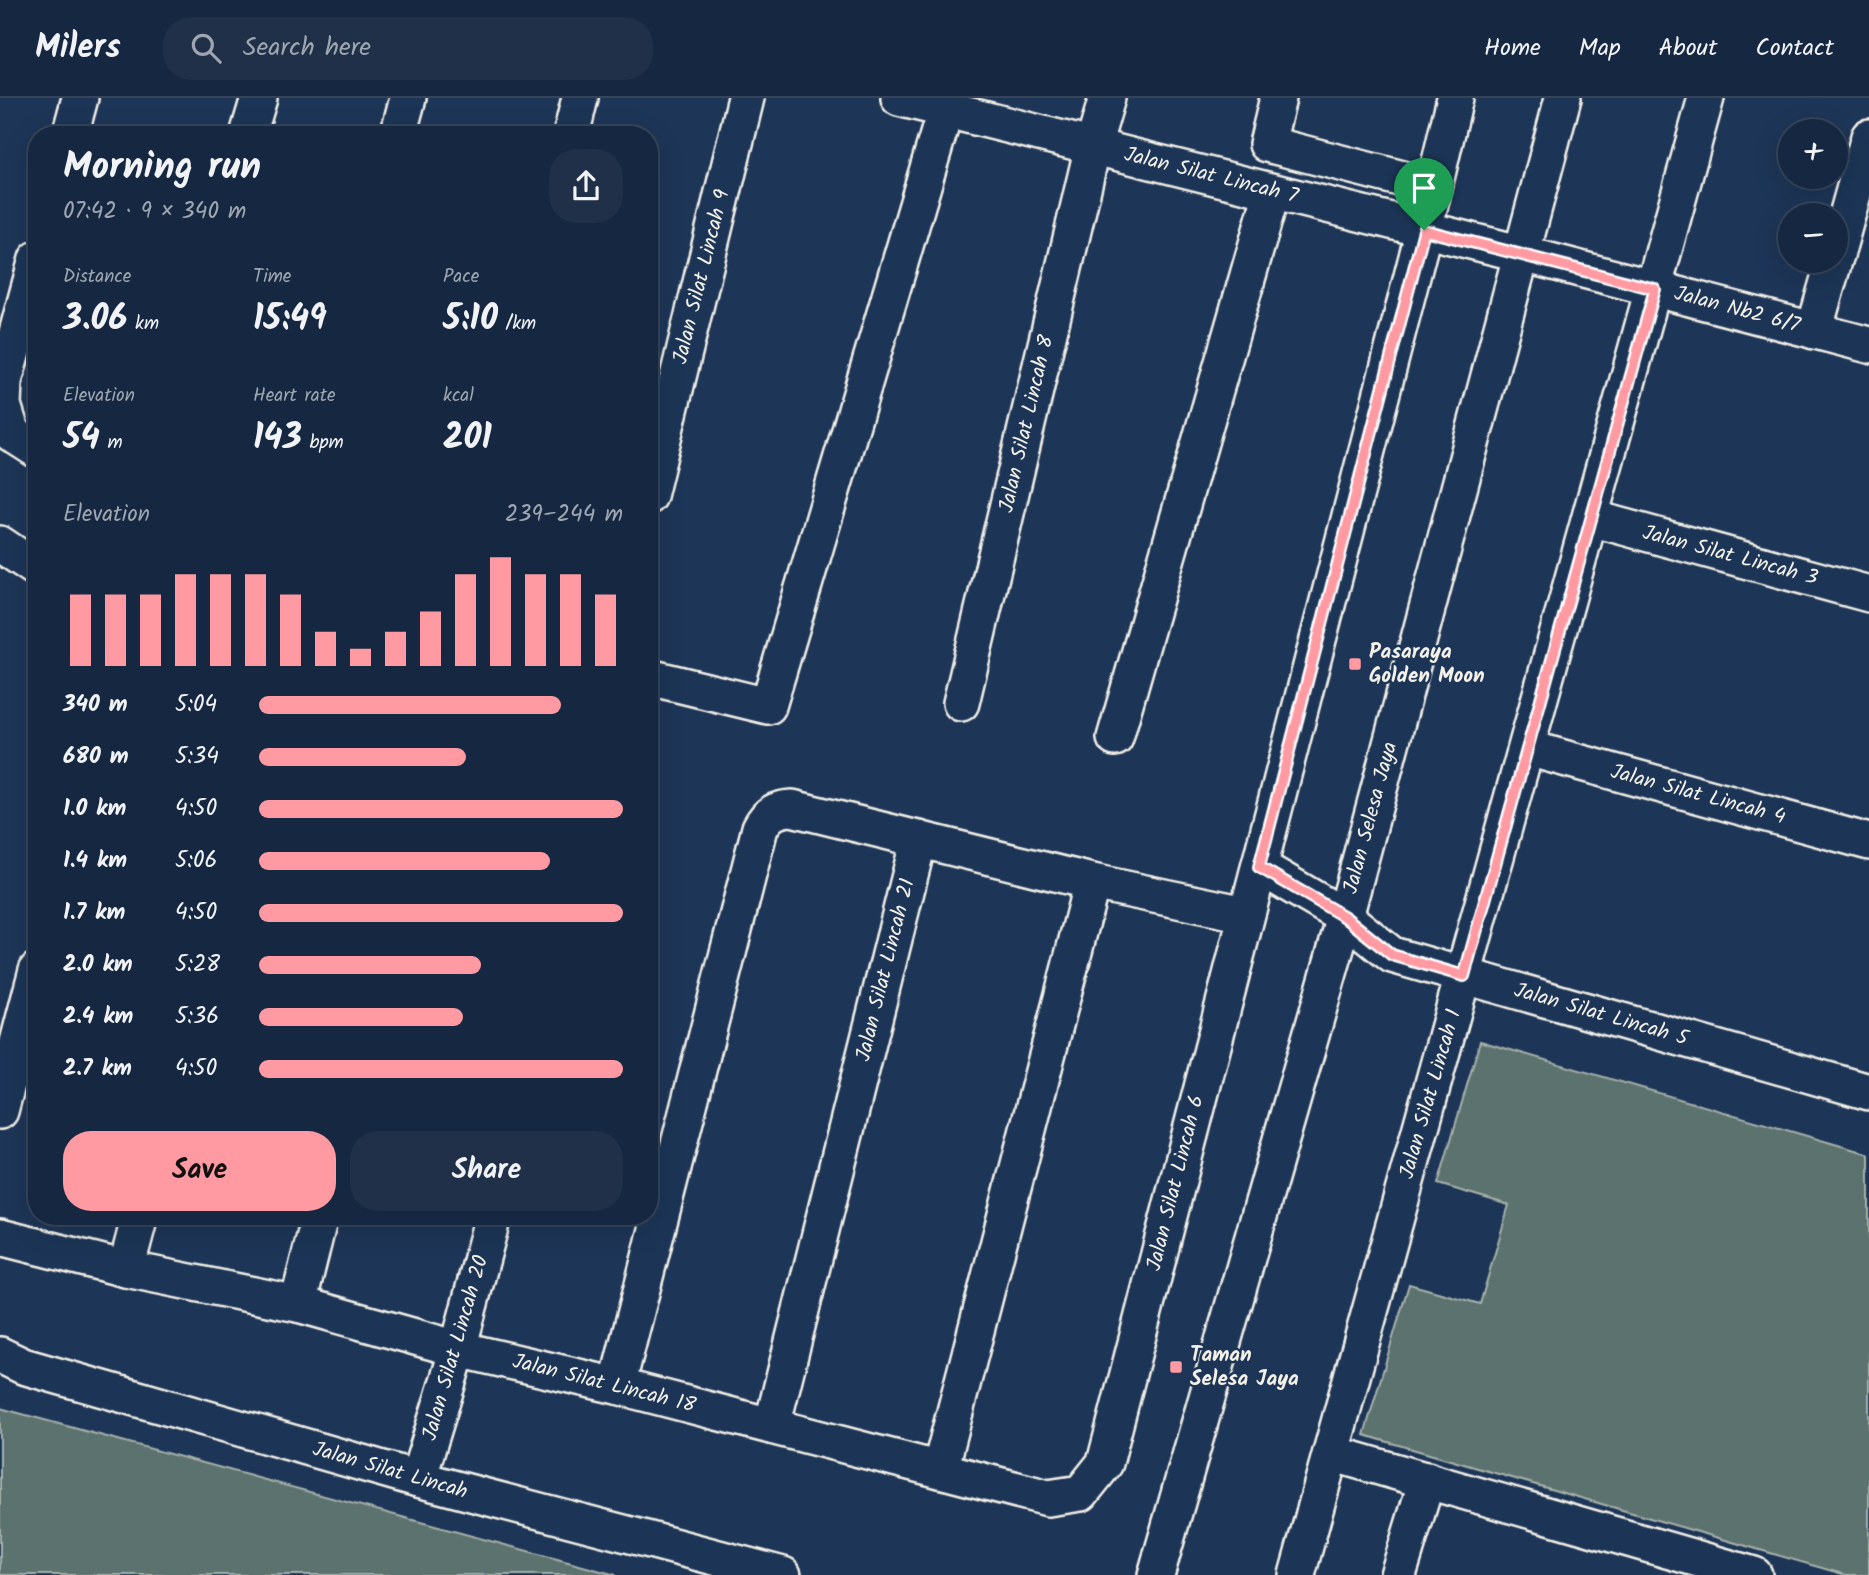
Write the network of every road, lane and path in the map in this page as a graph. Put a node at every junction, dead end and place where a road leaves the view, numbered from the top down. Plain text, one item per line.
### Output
1 (80, 98) edge
2 (259, 98) edge
3 (408, 98) edge
4 (580, 98) edge
5 (746, 98) edge
6 (899, 98) edge
7 (1107, 98) edge
8 (1278, 98) edge
9 (1455, 98) edge
10 (1563, 98) edge
11 (1706, 98) edge
12 (948, 104) edge
13 (72, 126) edge
14 (251, 126) edge
15 (400, 126) edge
16 (572, 126) edge
17 (1869, 137) edge
18 (1093, 146) junction
19 (1434, 187) junction
20 (1272, 192) junction
21 (1848, 212) edge
22 (1424, 230) junction
23 (1523, 254) junction
24 (1831, 273) edge
25 (1655, 289) junction
26 (28, 292) edge
27 (1815, 331) junction
28 (1869, 345) edge
29 (28, 444) edge
30 (658, 459) edge
31 (1591, 518) junction
32 (0, 544) edge
33 (28, 563) edge
34 (1869, 594) edge
35 (658, 679) edge
36 (961, 703) dead end
37 (1115, 738) dead end
38 (1527, 748) junction
39 (919, 839) junction
40 (1869, 842) edge
41 (1259, 867) junction
42 (1092, 882) junction
43 (1245, 914) junction
44 (1345, 917) junction
45 (1464, 976) junction
46 (28, 1004) edge
47 (1869, 1092) edge
48 (0, 1111) edge
49 (138, 1225) edge
50 (318, 1225) edge
51 (491, 1225) edge
52 (0, 1237) edge
53 (126, 1269) junction
54 (298, 1304) junction
55 (458, 1349) junction
56 (0, 1355) edge
57 (617, 1386) junction
58 (772, 1426) junction
59 (1331, 1453) junction
60 (940, 1471) junction
61 (418, 1479) junction
62 (1427, 1480) junction
63 (1081, 1493) joint
64 (783, 1575) edge
65 (1156, 1575) edge
66 (1297, 1575) edge
67 (1398, 1575) edge
68 (1754, 1575) edge

1 - 13 street
2 - 14 street
3 - 15 street
4 - 16 street
5 - 30 street, Jalan Silat Lincah 9
6 - 12 street, Jalan Silat Lincah 7
7 - 18 street, Jalan Silat Lincah 8
8 - 19 street
9 - 19 street, Jalan Silat Lincah 6
10 - 23 street, Jalan Selesa Jaya
11 - 25 street, Jalan Silat Lincah 1
12 - 18 street, Jalan Silat Lincah 7
12 - 35 street
17 - 21 street
18 - 20 street, Jalan Silat Lincah 7
18 - 36 street, Jalan Silat Lincah 8
19 - 22 street, Jalan Silat Lincah 6
20 - 22 street, Jalan Silat Lincah 7
20 - 37 street
22 - 23 street, Jalan Silat Lincah 7
22 - 41 street, Jalan Silat Lincah 6
23 - 25 street, Jalan Nb2 6/7
23 - 44 street, Jalan Selesa Jaya
24 - 27 street
25 - 27 street, Jalan Nb2 6/7
25 - 31 street, Jalan Silat Lincah 1
26 - 29 street
27 - 28 street, Jalan Nb2 6/7
31 - 34 street, Jalan Silat Lincah 3
31 - 38 street, Jalan Silat Lincah 1
32 - 33 street
38 - 40 street, Jalan Silat Lincah 4
38 - 45 street, Jalan Silat Lincah 1
39 - 42 street
39 - 57 street
39 - 58 street, Jalan Silat Lincah 21
41 - 43 street, Jalan Silat Lincah 6
41 - 44 street
42 - 43 street
42 - 60 street
43 - 63 street, Jalan Silat Lincah 6
44 - 45 street, Jalan Silat Lincah 5
44 - 65 street, Jalan Selesa Jaya
45 - 47 street, Jalan Silat Lincah 5
45 - 59 street, Jalan Silat Lincah 1
46 - 48 street
49 - 53 street
50 - 54 street
51 - 55 street, Jalan Silat Lincah 20
52 - 53 street, Jalan Silat Lincah 18
53 - 54 street, Jalan Silat Lincah 18
54 - 55 street, Jalan Silat Lincah 18
55 - 57 street, Jalan Silat Lincah 18
55 - 61 street, Jalan Silat Lincah 20
56 - 61 street, Jalan Silat Lincah
57 - 58 street, Jalan Silat Lincah 18
58 - 60 street, Jalan Silat Lincah 18
59 - 62 street
59 - 66 street, Jalan Silat Lincah 1
60 - 63 street, Jalan Silat Lincah 18
61 - 64 street, Jalan Silat Lincah
62 - 67 street
62 - 68 street

